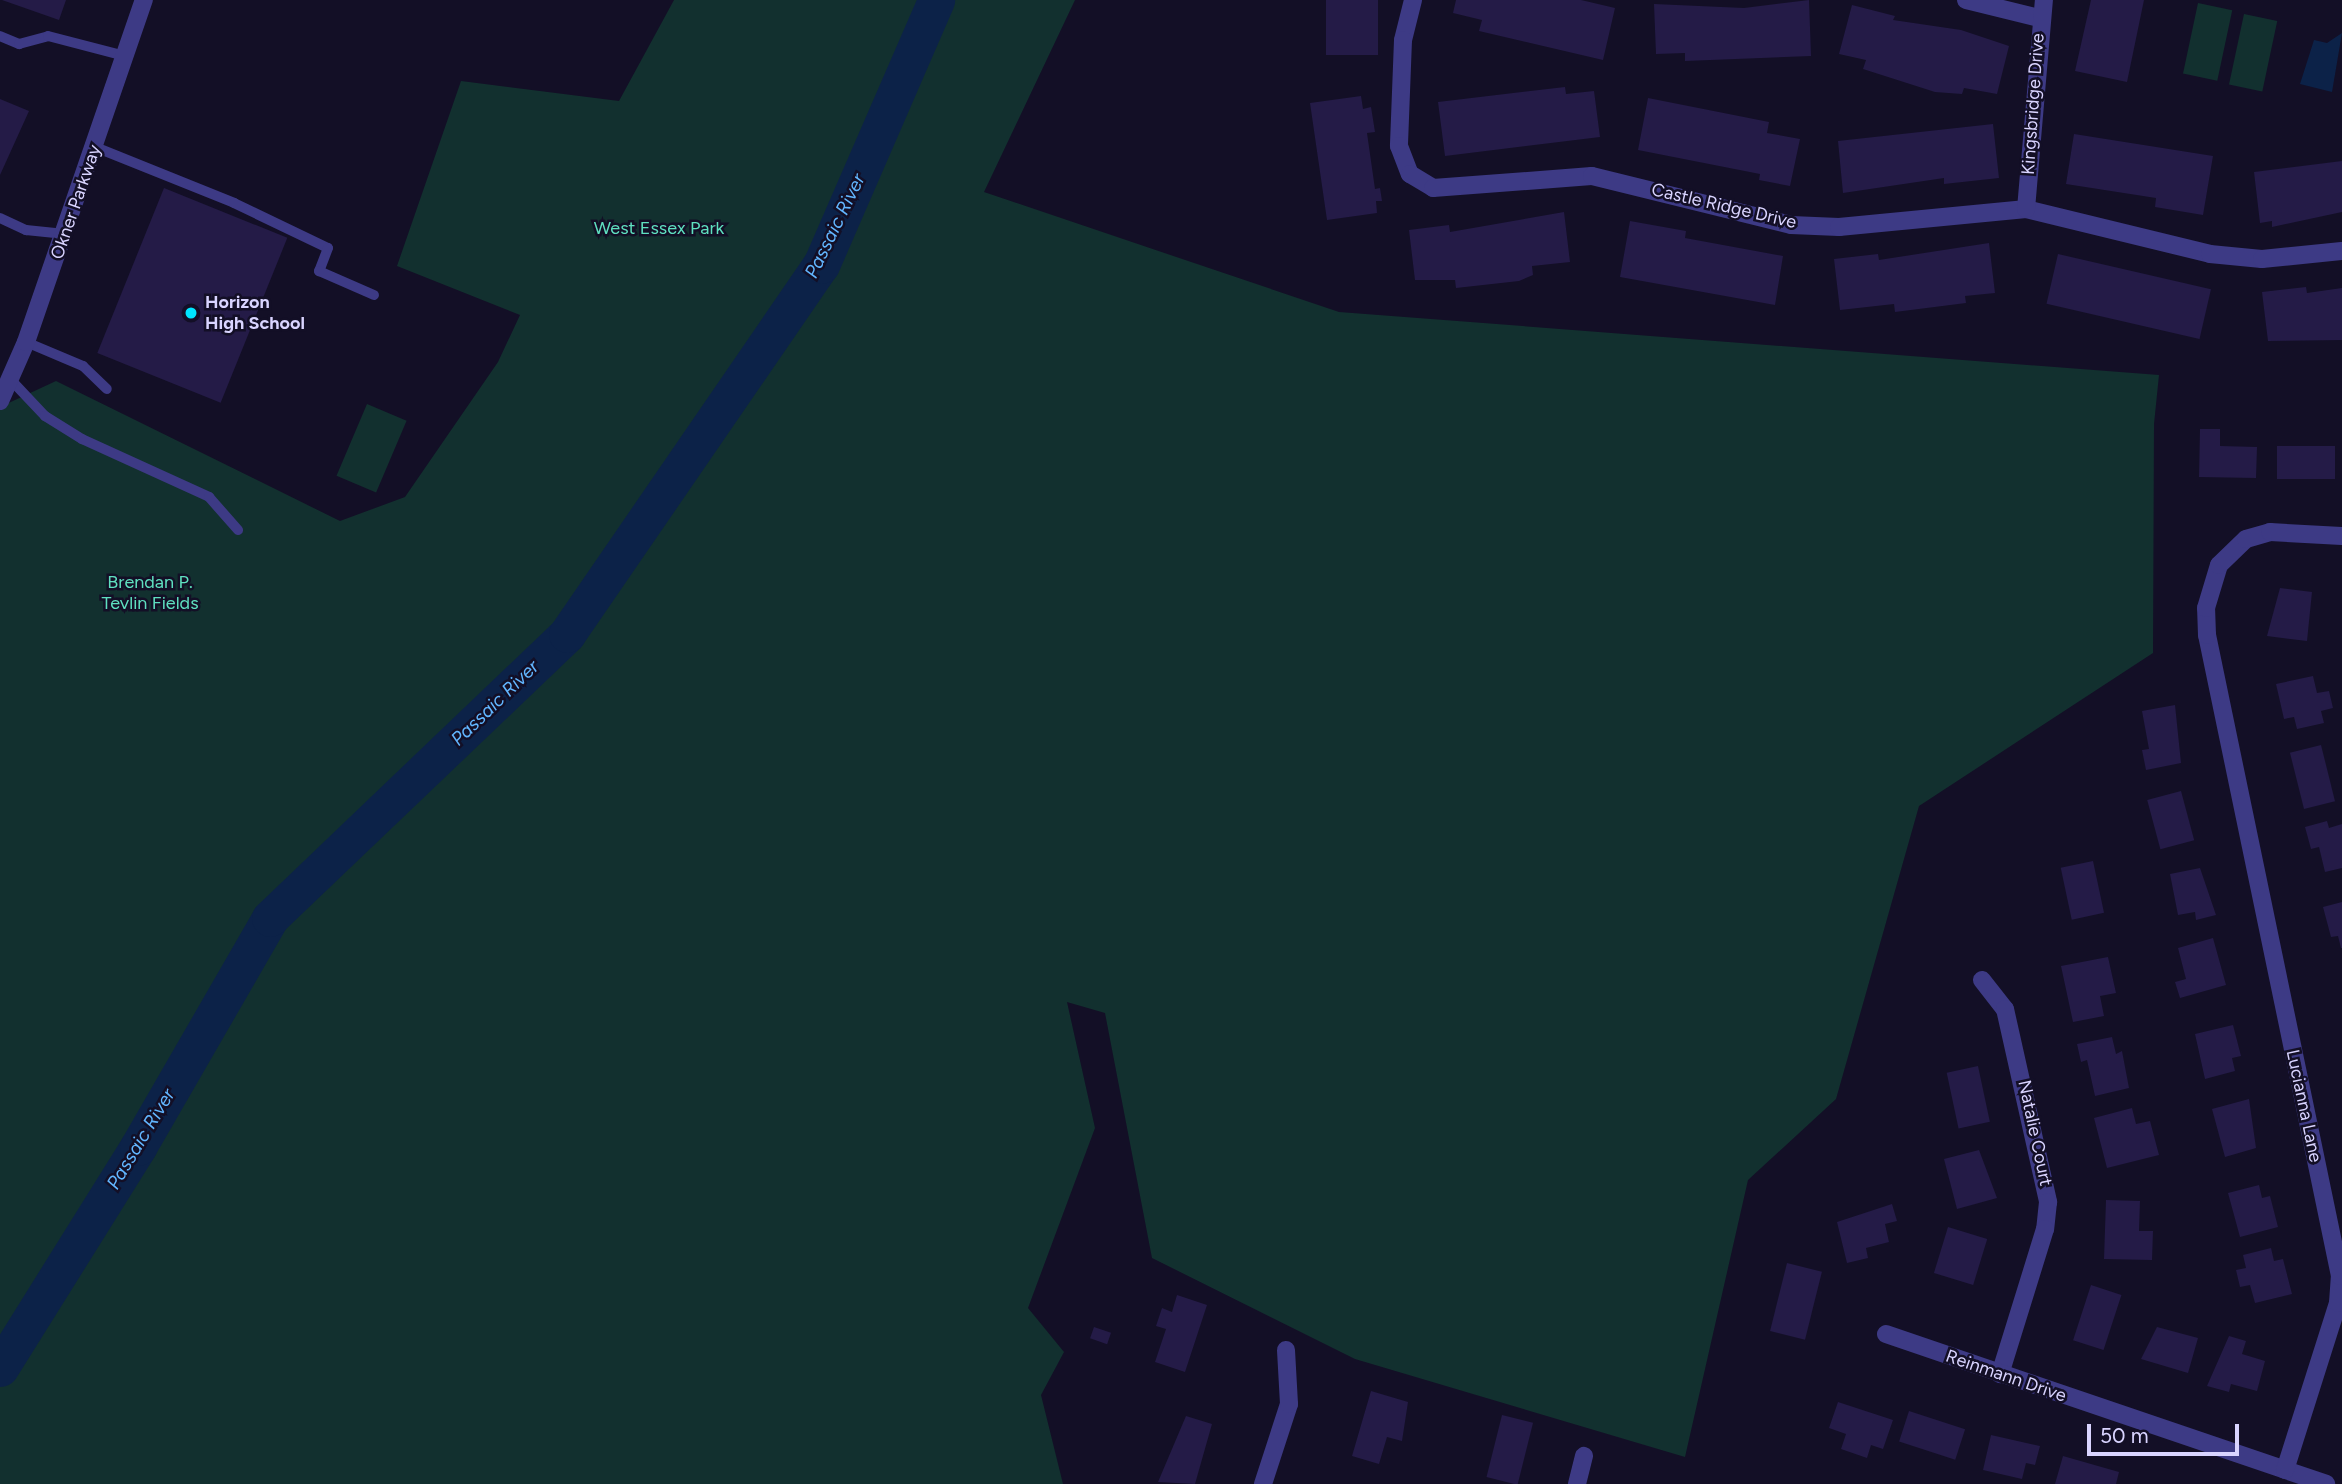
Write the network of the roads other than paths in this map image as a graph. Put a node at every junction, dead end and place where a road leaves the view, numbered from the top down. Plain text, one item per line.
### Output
1 (144, 0) edge
2 (1413, 0) edge
3 (1966, 0) edge
4 (2045, 0) edge
5 (2039, 19) junction
6 (0, 36) edge
7 (125, 56) junction
8 (95, 147) junction
9 (2026, 209) junction
10 (0, 218) edge
11 (65, 234) junction
12 (2342, 251) edge
13 (373, 295) dead end
14 (26, 342) junction
15 (11, 380) junction
16 (107, 389) dead end
17 (0, 401) edge
18 (238, 530) dead end
19 (2342, 536) edge
20 (1982, 980) dead end
21 (1886, 1334) dead end
22 (1286, 1350) dead end
23 (2000, 1374) junction
24 (1584, 1456) dead end
25 (2284, 1470) junction
26 (1263, 1484) edge
27 (1577, 1484) edge
28 (2326, 1484) edge

1 - 7 street, Okner Parkway
2 - 9 street, Castle Ridge Drive
3 - 5 street
4 - 5 street, Kingsbridge Drive
5 - 9 street, Kingsbridge Drive
6 - 7 lane
7 - 8 street, Okner Parkway
8 - 11 street, Okner Parkway
8 - 13 lane
9 - 12 street, Castle Ridge Drive
10 - 11 lane
11 - 14 street, Okner Parkway
14 - 15 street, Okner Parkway
14 - 16 lane
15 - 17 street, Okner Parkway
15 - 18 lane
19 - 25 street, Lucianna Lane
20 - 23 street, Natalie Court
21 - 23 street, Reinmann Drive
22 - 26 street
23 - 25 street, Reinmann Drive
24 - 27 street
25 - 28 street, Reinmann Drive

